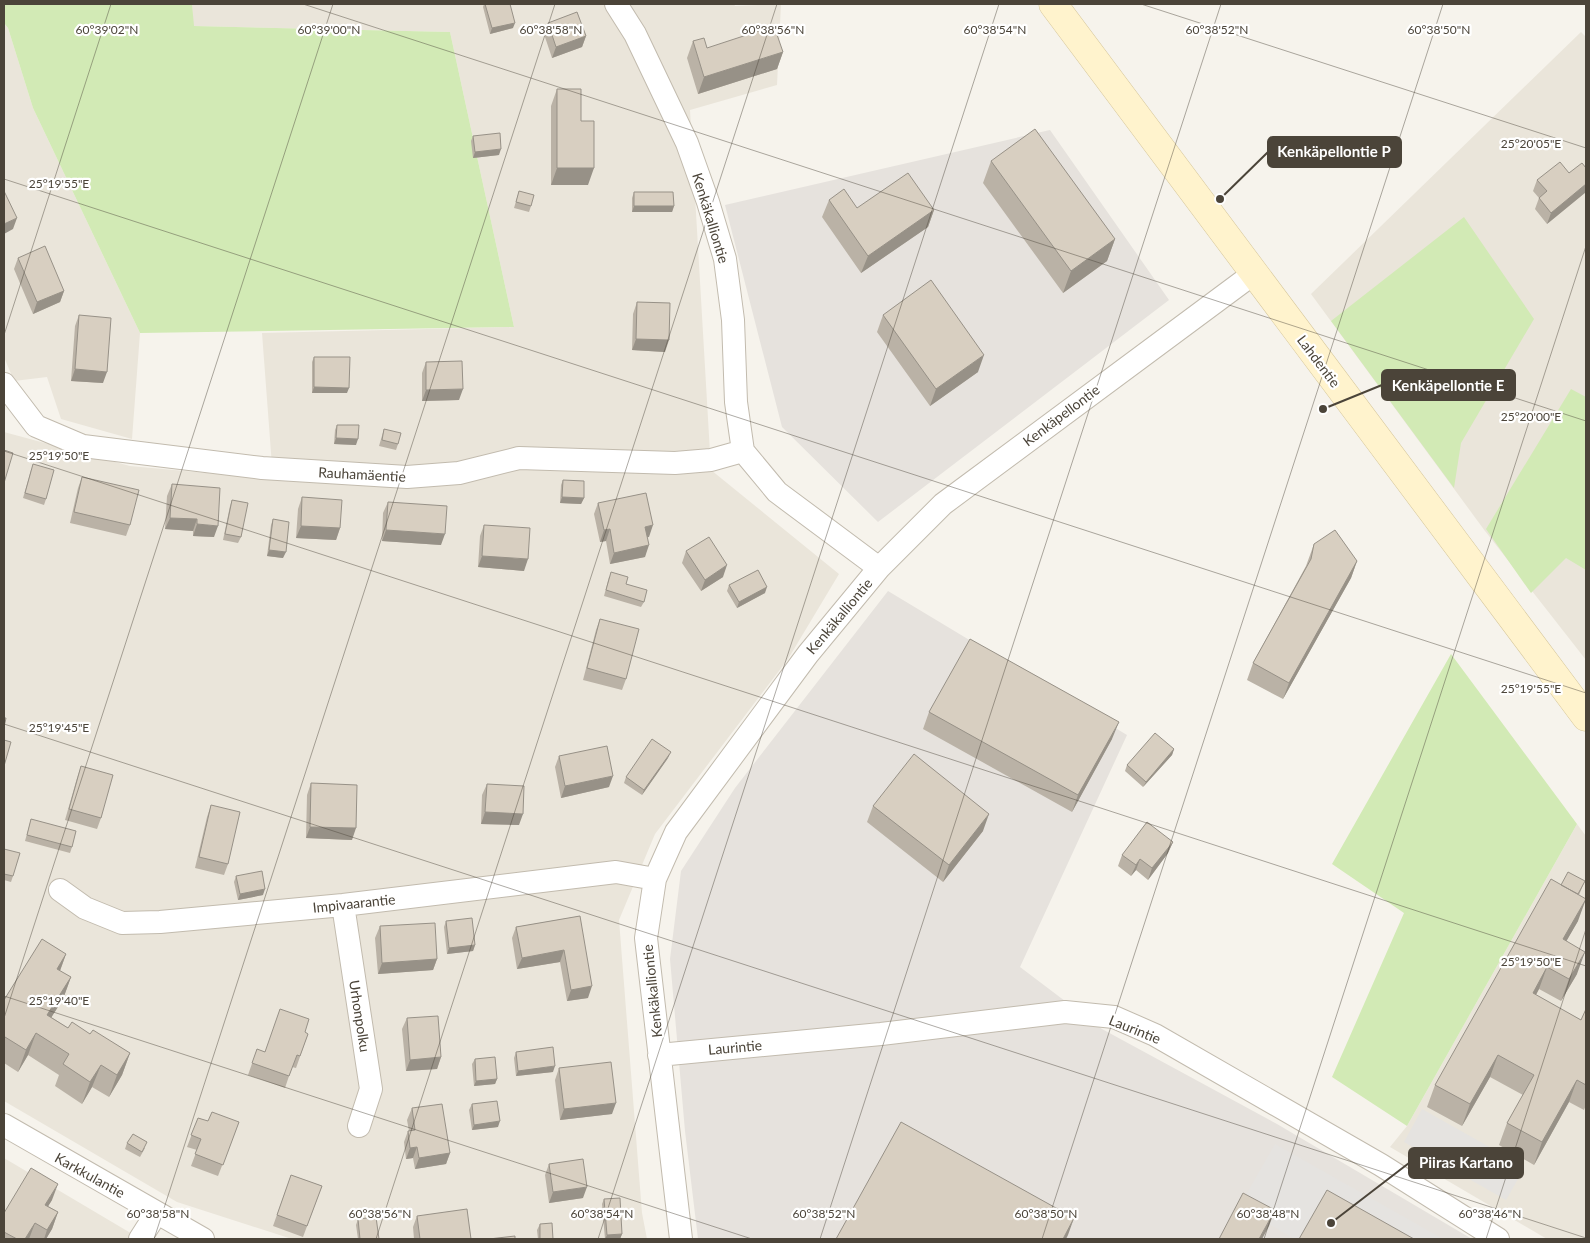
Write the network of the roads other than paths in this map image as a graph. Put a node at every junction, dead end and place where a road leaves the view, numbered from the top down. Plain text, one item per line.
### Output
1 (616, 4) edge
2 (1053, 4) edge
3 (1253, 274) junction
4 (4, 384) edge
5 (743, 451) junction
6 (879, 568) junction
7 (1586, 717) edge
8 (655, 879) junction
9 (60, 890) dead end
10 (342, 905) junction
11 (659, 1055) junction
12 (4, 1125) edge
13 (359, 1126) dead end
14 (156, 1214) junction
15 (140, 1239) edge
16 (203, 1239) edge
17 (681, 1239) edge
18 (1498, 1239) edge

1 - 5 street, Kenkäkalliontie
2 - 3 main road, Lahdentie
3 - 6 street, Kenkäpellontie
3 - 7 main road, Lahdentie
4 - 5 street, Rauhamäentie
5 - 6 street, Kenkäkalliontie
6 - 8 street, Kenkäkalliontie
8 - 10 street, Impivaarantie
8 - 11 street, Kenkäkalliontie
9 - 10 street, Impivaarantie
10 - 13 street, Urhonpolku
11 - 17 street, Kenkäkalliontie
11 - 18 street, Laurintie
12 - 14 street, Karkkulantie
14 - 15 street
14 - 16 street, Karkkulantie

